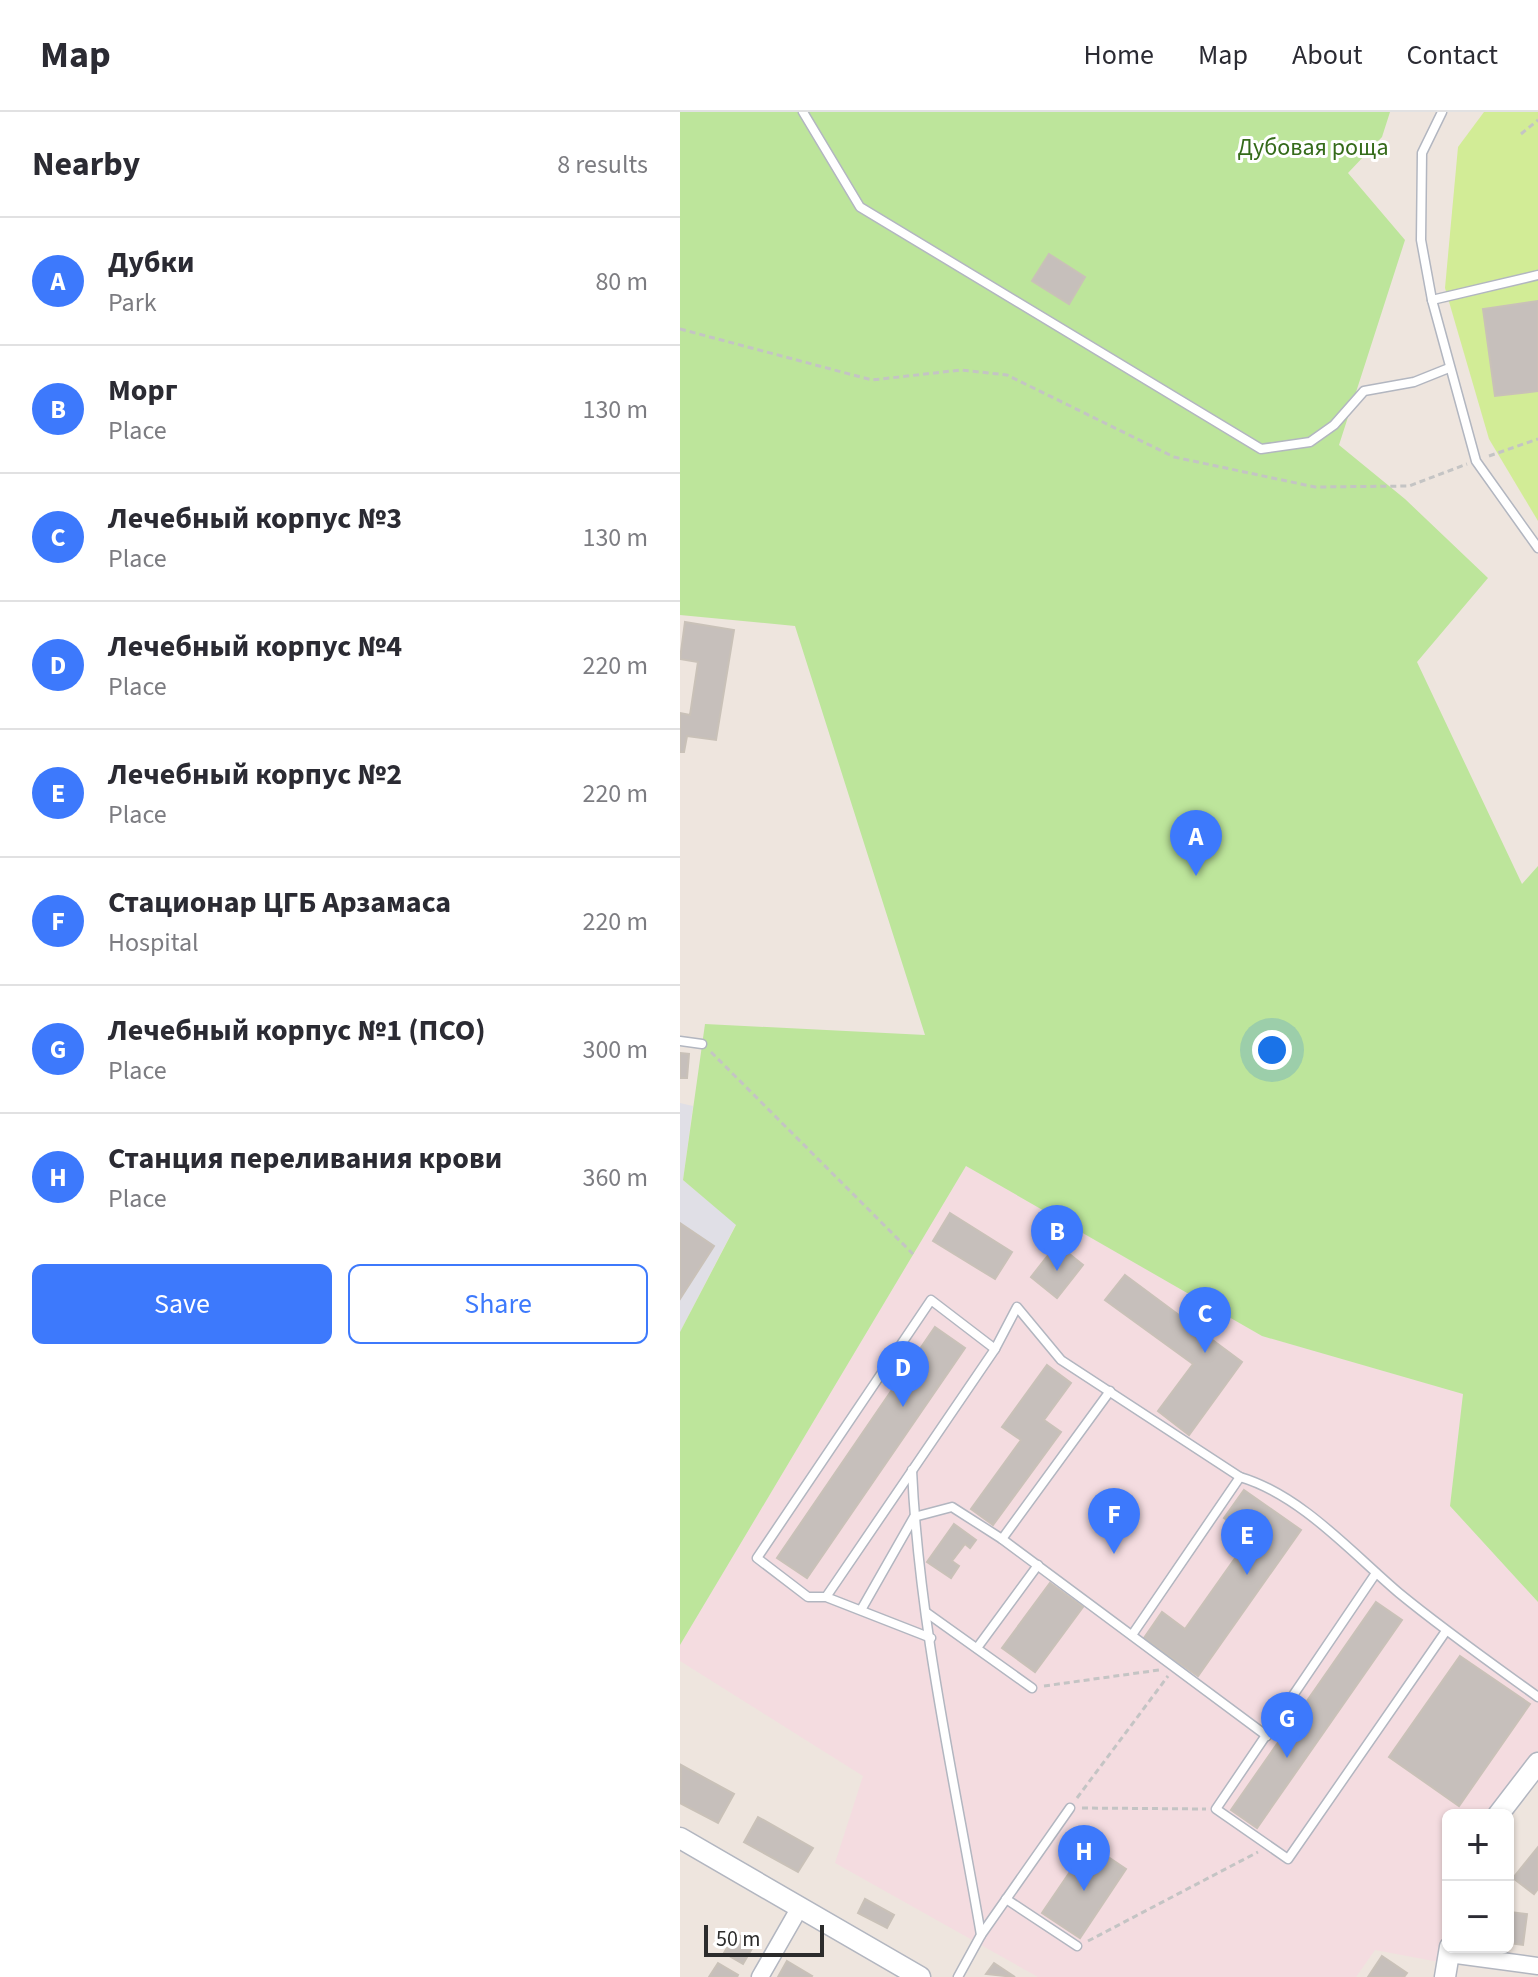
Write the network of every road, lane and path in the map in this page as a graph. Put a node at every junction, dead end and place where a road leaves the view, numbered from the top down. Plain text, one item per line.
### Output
1 (803, 112) edge
2 (1442, 112) edge
3 (1538, 120) edge
4 (1521, 134) dead end
5 (1538, 275) edge
6 (1432, 300) junction
7 (680, 329) edge
8 (1449, 368) junction
9 (1538, 439) edge
10 (1476, 461) junction
11 (1538, 548) edge
12 (680, 1041) edge
13 (702, 1044) joint
14 (913, 1254) dead end
15 (995, 1349) junction
16 (1110, 1391) junction
17 (912, 1470) junction
18 (1240, 1477) junction
19 (914, 1517) junction
20 (1002, 1539) junction
21 (1038, 1565) junction
22 (1376, 1573) junction
23 (826, 1597) junction
24 (861, 1610) junction
25 (927, 1613) junction
26 (1446, 1631) junction
27 (1132, 1635) junction
28 (931, 1638) junction
29 (977, 1648) junction
30 (1175, 1667) junction
31 (1032, 1688) joint
32 (1538, 1697) edge
33 (1267, 1736) junction
34 (1538, 1763) edge
35 (1070, 1808) junction
36 (1216, 1809) junction
37 (1503, 1809) edge
38 (680, 1838) edge
39 (1270, 1846) junction
40 (1006, 1899) junction
41 (800, 1907) junction
42 (981, 1935) junction
43 (1077, 1946) joint
44 (1449, 1953) edge
45 (1461, 1953) edge
46 (1538, 1966) edge
47 (760, 1977) edge
48 (920, 1977) edge
49 (958, 1977) edge
50 (1445, 1977) edge

1 - 8 lane
2 - 6 lane
3 - 4 path
5 - 6 lane
6 - 8 lane
7 - 10 path
8 - 10 lane
9 - 10 path
10 - 11 lane
12 - 13 lane
13 - 14 path
15 - 16 lane
15 - 17 lane
15 - 23 lane
16 - 18 lane
16 - 20 lane
17 - 19 lane
17 - 23 lane
18 - 22 lane
18 - 27 lane
19 - 20 lane
19 - 24 lane
19 - 25 lane
20 - 21 lane
21 - 27 lane
21 - 29 lane
22 - 26 lane
22 - 33 lane
23 - 24 lane
24 - 28 lane
25 - 28 lane
25 - 29 lane
26 - 32 lane
26 - 39 lane
27 - 30 lane
28 - 42 lane
29 - 31 lane
30 - 31 path
30 - 33 lane
30 - 35 path
33 - 36 lane
34 - 37 street
35 - 36 path
35 - 40 lane
36 - 39 lane
38 - 41 street
39 - 43 path
40 - 42 lane
40 - 43 lane
41 - 47 street
41 - 48 street
42 - 49 lane
44 - 50 street
45 - 46 street

